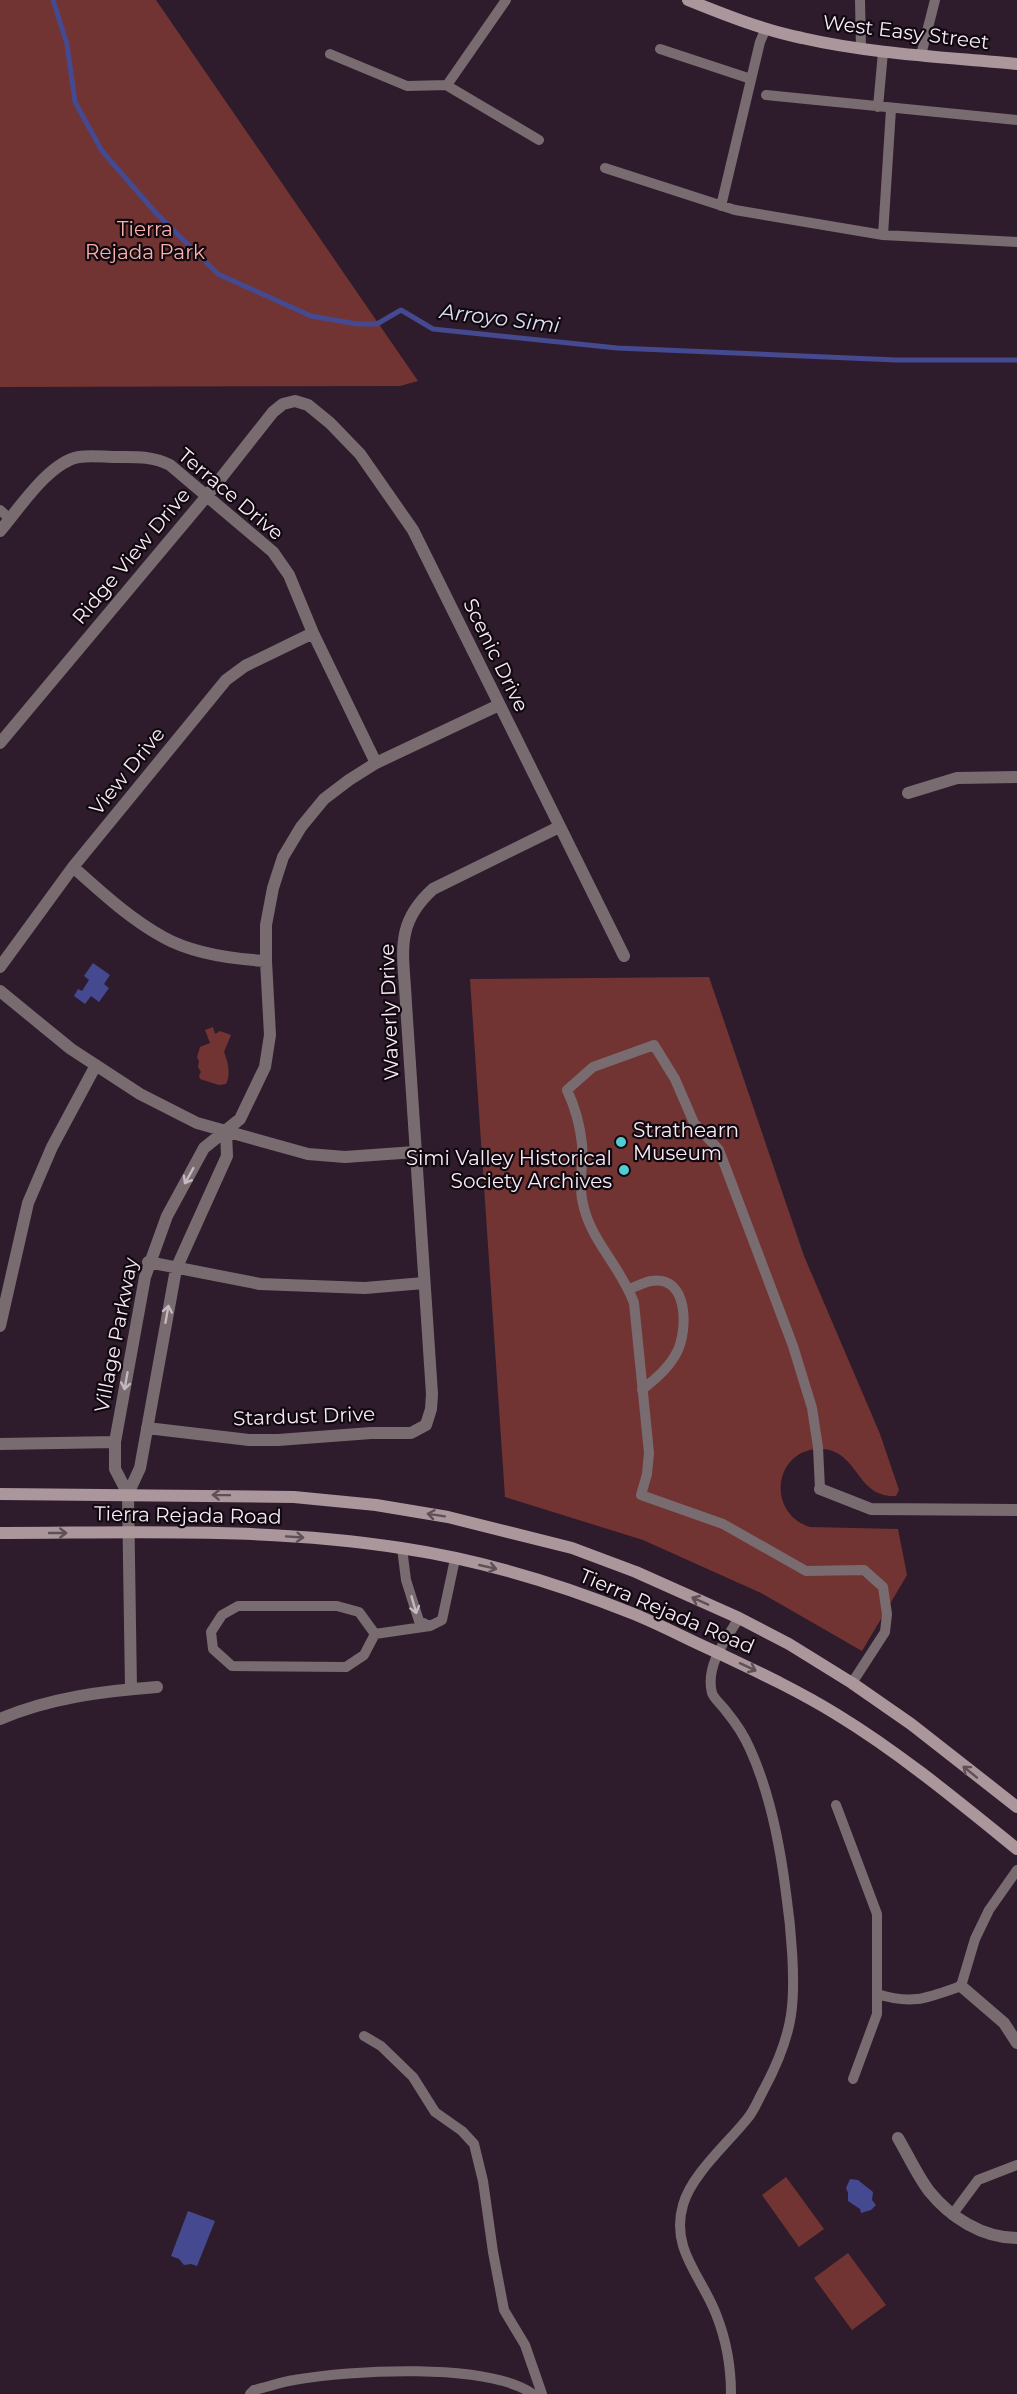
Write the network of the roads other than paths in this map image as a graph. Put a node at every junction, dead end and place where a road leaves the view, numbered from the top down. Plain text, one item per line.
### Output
1 (506, 0) edge
2 (688, 0) edge
3 (860, 0) edge
4 (935, 0) edge
5 (712, 4) edge
6 (766, 28) junction
7 (861, 48) junction
8 (660, 49) dead end
9 (883, 52) junction
10 (330, 54) dead end
11 (921, 55) junction
12 (1017, 64) edge
13 (751, 79) junction
14 (446, 85) junction
15 (766, 95) dead end
16 (878, 107) junction
17 (891, 108) junction
18 (1017, 120) edge
19 (539, 140) dead end
20 (605, 168) dead end
21 (721, 206) junction
22 (883, 235) junction
23 (1017, 242) edge
24 (295, 401) joint
25 (206, 497) junction
26 (0, 510) edge
27 (10, 519) junction
28 (0, 531) edge
29 (313, 633) junction
30 (499, 705) junction
31 (0, 743) edge
32 (376, 763) junction
33 (1017, 777) edge
34 (908, 793) dead end
35 (559, 827) junction
36 (73, 867) junction
37 (624, 956) dead end
38 (266, 961) junction
39 (0, 968) edge
40 (0, 992) edge
41 (96, 1065) junction
42 (226, 1132) junction
43 (415, 1152) junction
44 (148, 1262) junction
45 (176, 1269) junction
46 (424, 1283) junction
47 (629, 1290) junction
48 (0, 1326) edge
49 (642, 1390) junction
50 (426, 1425) joint
51 (147, 1428) junction
52 (115, 1442) junction
53 (0, 1444) edge
54 (820, 1489) joint
55 (0, 1494) edge
56 (129, 1494) junction
57 (1017, 1510) edge
58 (129, 1532) junction
59 (0, 1533) edge
60 (402, 1548) junction
61 (455, 1559) junction
62 (739, 1618) junction
63 (430, 1626) junction
64 (375, 1634) junction
65 (717, 1653) junction
66 (852, 1683) junction
67 (157, 1687) dead end
68 (131, 1689) junction
69 (0, 1719) edge
70 (836, 1805) dead end
71 (1017, 1807) edge
72 (1017, 1849) edge
73 (1017, 1870) edge
74 (961, 1986) junction
75 (877, 1994) junction
76 (364, 2036) dead end
77 (1017, 2043) edge
78 (853, 2079) dead end
79 (898, 2138) dead end
80 (1017, 2165) edge
81 (952, 2215) junction
82 (1017, 2238) edge
83 (250, 2394) edge
84 (533, 2394) edge
85 (542, 2394) edge
86 (731, 2394) edge

1 - 14 lane
2 - 5 main road, West Easy Street
3 - 7 lane
4 - 11 lane
5 - 6 main road, West Easy Street
6 - 7 main road, West Easy Street
6 - 13 lane
7 - 9 main road, West Easy Street
8 - 13 lane
9 - 11 main road, West Easy Street
9 - 16 lane
10 - 14 lane
11 - 12 main road, West Easy Street
13 - 21 lane
14 - 19 lane
15 - 16 lane
16 - 17 lane
17 - 18 lane
17 - 22 lane
20 - 21 lane
21 - 22 lane
22 - 23 lane
24 - 25 street, Ridge View Drive
24 - 30 street, Scenic Drive
25 - 27 street, Terrace Drive
25 - 29 street, Terrace Drive
25 - 31 street, Ridge View Drive
26 - 27 lane
27 - 28 street, Terrace Drive
29 - 32 street, Terrace Drive
29 - 36 street, View Drive
30 - 32 street, Village Parkway
30 - 35 street, Scenic Drive
32 - 38 street, Village Parkway
33 - 34 street
35 - 37 street, Scenic Drive
35 - 43 street, Waverly Drive
36 - 38 street
36 - 39 street, View Drive
38 - 42 street, Village Parkway
40 - 41 street
41 - 42 street
41 - 48 street
42 - 43 street
42 -> 44 street, Village Parkway
42 - 45 street, Village Parkway
43 - 46 street, Waverly Drive
44 - 45 street
44 -> 52 street, Village Parkway
45 - 46 street
51 -> 45 street, Village Parkway
46 - 50 street, Waverly Drive
47 - 49 lane
47 - 49 lane
47 - 54 lane
49 - 66 lane
50 - 51 street, Stardust Drive
51 - 56 street, Village Parkway
52 - 53 street
52 - 56 street, Village Parkway
54 - 57 street
55 - 56 main road, Tierra Rejada Road
56 - 58 street, Village Parkway
62 -> 56 main road, Tierra Rejada Road
59 -> 58 main road, Tierra Rejada Road
58 -> 60 main road, Tierra Rejada Road
58 - 68 street, Village Parkway
60 - 61 main road, Tierra Rejada Road
60 -> 63 lane
61 - 63 lane
61 -> 65 main road, Tierra Rejada Road
62 - 65 lane
62 - 66 main road, Tierra Rejada Road
63 - 64 lane
64 - 64 lane
65 -> 72 main road, Tierra Rejada Road
65 - 86 lane
71 -> 66 main road, Tierra Rejada Road
67 - 68 street
68 - 69 street
70 - 75 lane
73 - 74 lane
74 - 75 lane
74 - 77 street
75 - 78 lane
76 - 85 lane
79 - 81 street
80 - 81 lane
81 - 82 street
83 - 84 lane

